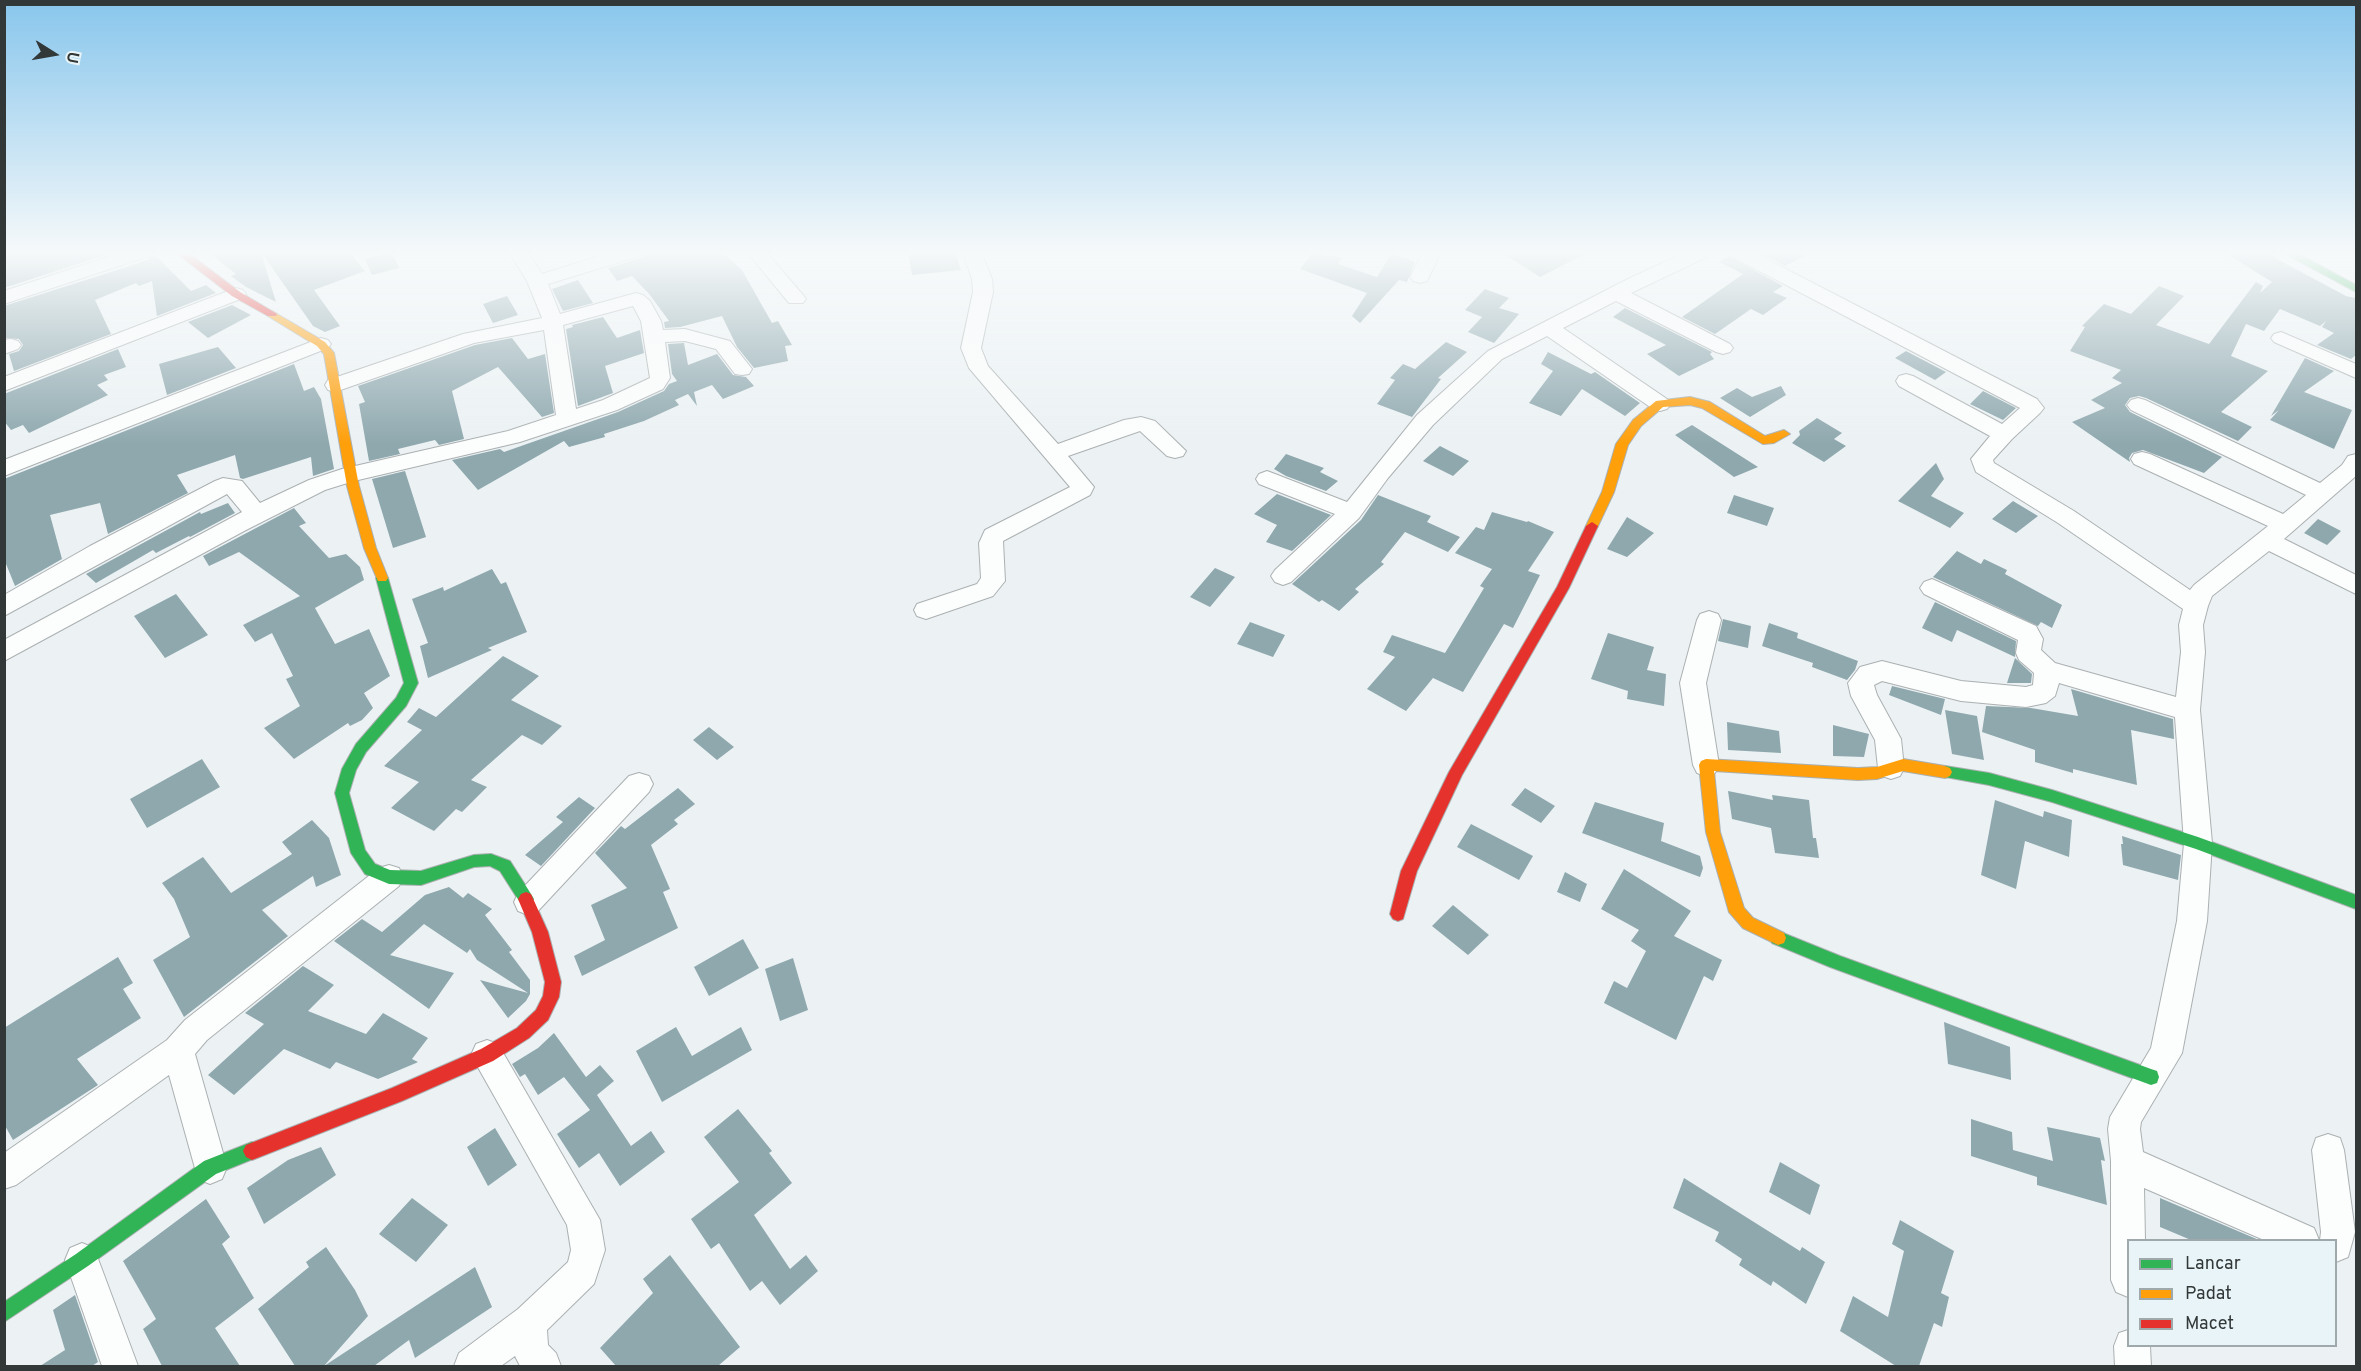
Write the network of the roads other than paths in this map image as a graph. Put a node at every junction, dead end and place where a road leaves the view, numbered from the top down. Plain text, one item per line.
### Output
1 (180, 316) edge
2 (275, 316) edge
3 (551, 316) edge
4 (575, 316) edge
5 (648, 316) edge
6 (977, 316) edge
7 (1572, 316) edge
8 (1661, 316) edge
9 (1861, 316) edge
10 (553, 322) junction
11 (1549, 328) junction
12 (655, 337) junction
13 (2281, 338) dead end
14 (321, 344) junction
15 (1723, 348) dead end
16 (742, 369) dead end
17 (2356, 372) edge
18 (1906, 381) dead end
19 (4, 385) edge
20 (336, 385) junction
21 (1660, 404) junction
22 (2138, 405) dead end
23 (567, 418) junction
24 (1784, 434) dead end
25 (2004, 434) junction
26 (1175, 452) dead end
27 (1055, 453) junction
28 (2142, 459) dead end
29 (2356, 461) edge
30 (4, 469) edge
31 (350, 474) junction
32 (1267, 479) dead end
33 (2321, 493) junction
34 (1351, 512) junction
35 (257, 514) junction
36 (2275, 532) junction
37 (1283, 576) dead end
38 (2356, 585) edge
39 (1932, 588) dead end
40 (2196, 606) junction
41 (4, 607) edge
42 (926, 610) dead end
43 (1709, 620) dead end
44 (4, 652) edge
45 (2047, 670) junction
46 (2187, 710) junction
47 (1706, 765) junction
48 (1891, 768) junction
49 (639, 784) dead end
50 (2198, 843) junction
51 (389, 877) junction
52 (528, 902) junction
53 (2356, 902) edge
54 (1398, 914) dead end
55 (178, 1050) junction
56 (487, 1055) junction
57 (2151, 1077) junction
58 (2328, 1150) dead end
59 (2127, 1161) junction
60 (210, 1167) junction
61 (4, 1173) edge
62 (2128, 1239) edge
63 (2300, 1239) edge
64 (2337, 1239) edge
65 (82, 1260) junction
66 (5, 1312) edge
67 (531, 1322) junction
68 (2132, 1347) edge
69 (120, 1366) edge
70 (472, 1366) edge
71 (543, 1366) edge
72 (2133, 1366) edge

1 - 19 street
2 - 14 street
3 - 10 street
4 - 10 street
5 - 12 street
6 - 27 street
7 - 11 street
8 - 15 street
9 - 25 street
10 - 20 street
10 - 23 street
11 - 21 street
11 - 34 street
12 - 16 street
12 - 23 street
13 - 17 street
14 - 20 street
14 - 30 street
18 - 25 street
20 - 31 street
21 - 24 street
21 - 54 street
22 - 33 street
23 - 31 street
25 - 40 street
26 - 27 street
27 - 42 street
28 - 36 street
29 - 33 street
31 - 35 street
31 - 51 street
32 - 34 street
33 - 36 street
34 - 37 street
35 - 41 street
35 - 44 street
36 - 38 street
36 - 40 street
39 - 45 street
40 - 46 street
43 - 47 street
45 - 46 street
45 - 48 street
46 - 50 street
47 - 48 street
47 - 57 street
48 - 50 street
49 - 52 street
50 - 53 street
50 - 57 street
51 - 52 street
51 - 55 street
52 - 56 street
55 - 60 street
55 - 61 street
56 - 60 street
56 - 67 street
57 - 59 street
58 - 64 street
59 - 62 street
59 - 63 street
60 - 65 street
65 - 66 street
65 - 69 street
67 - 70 street
67 - 71 street
68 - 72 street

